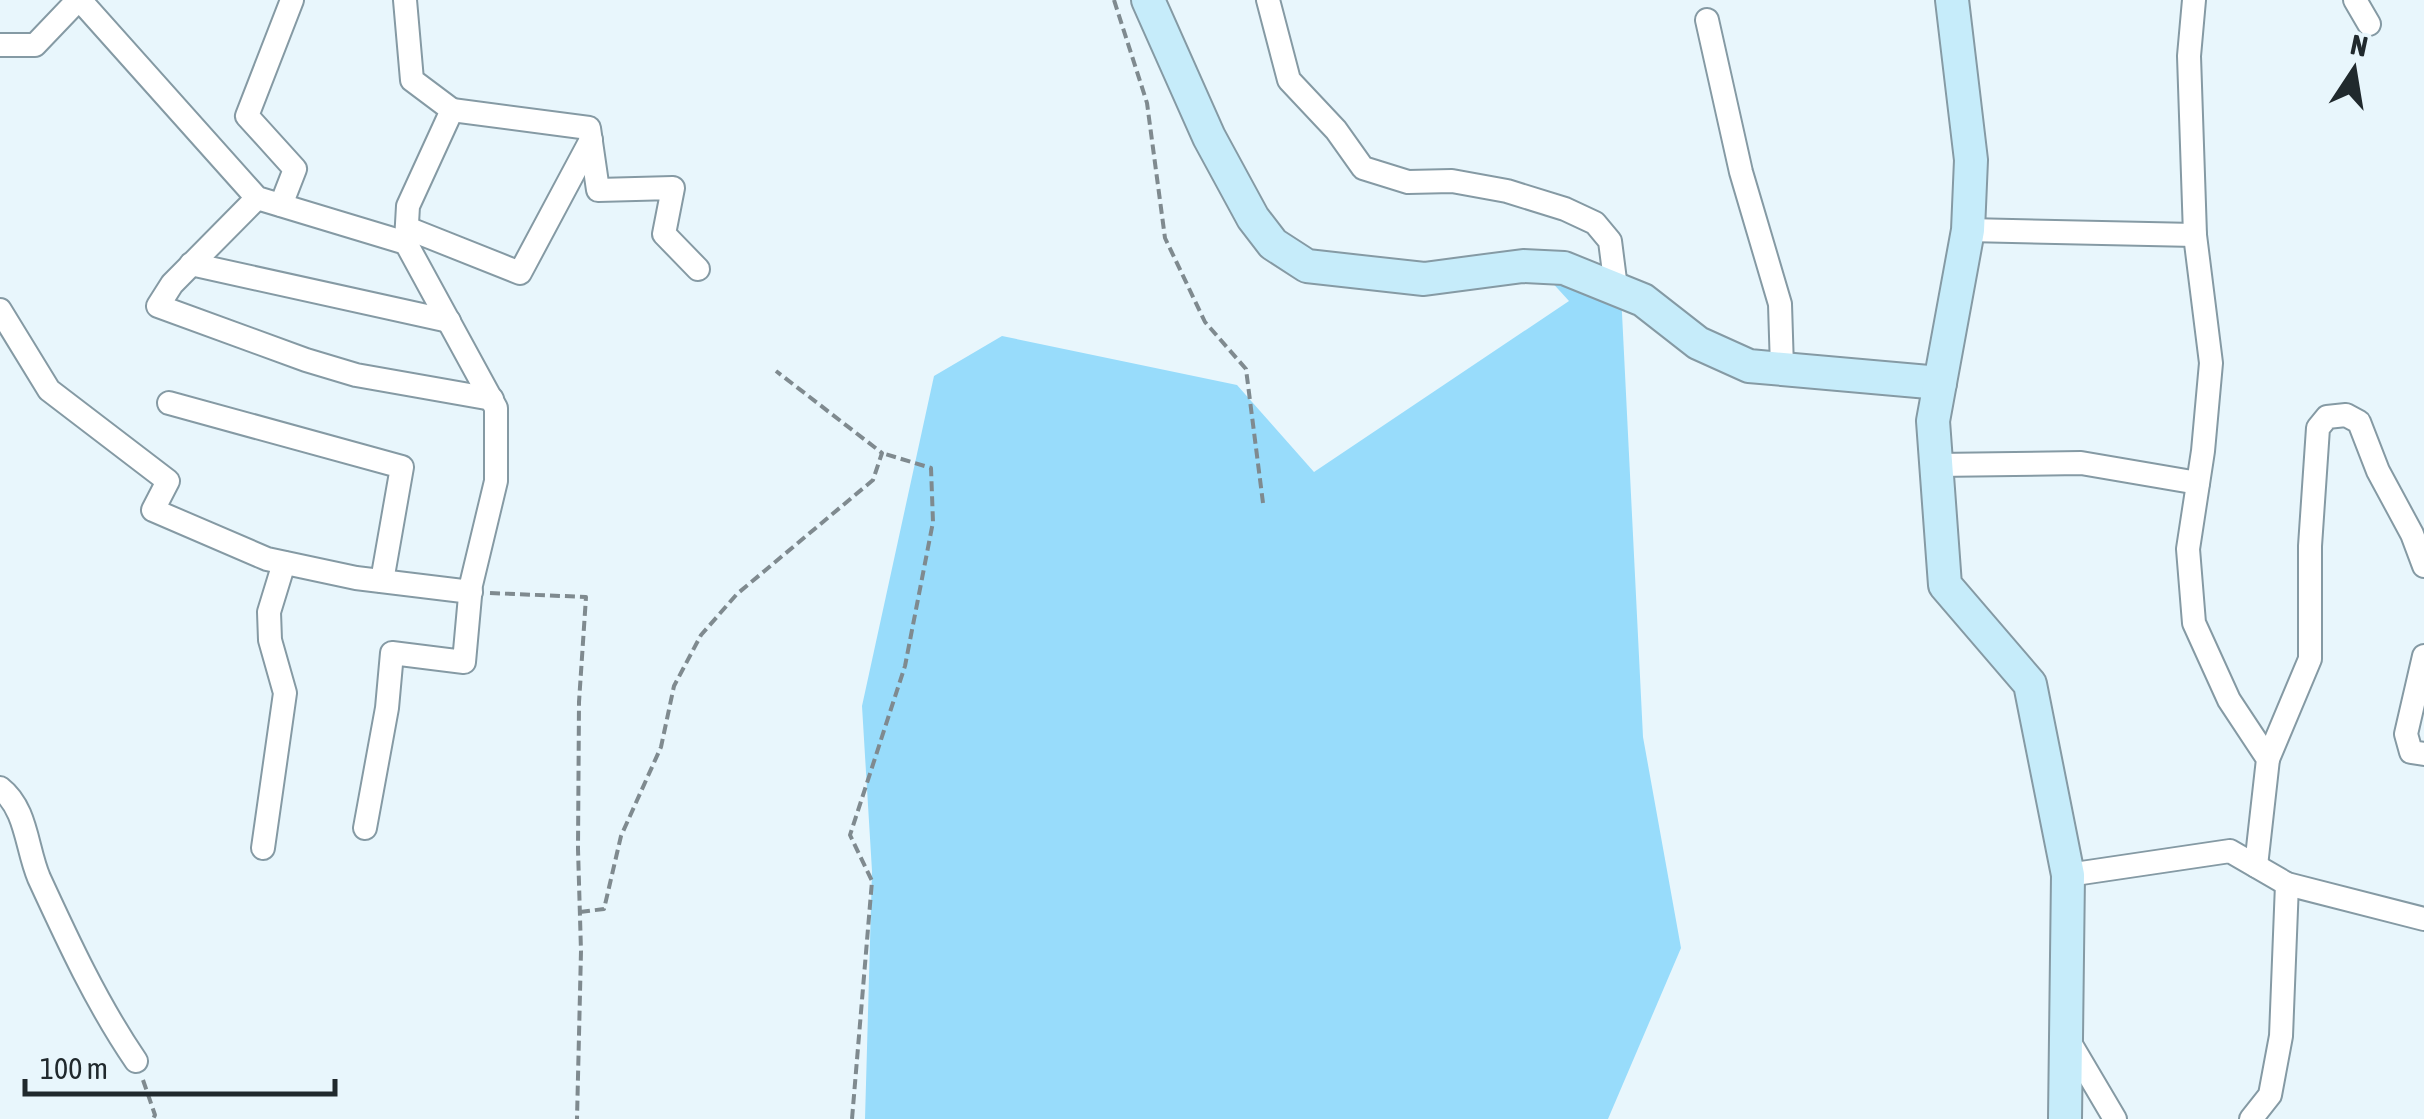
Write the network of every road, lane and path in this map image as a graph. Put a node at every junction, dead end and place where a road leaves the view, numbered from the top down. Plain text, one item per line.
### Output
1 (79, 0) edge
2 (292, 0) edge
3 (405, 0) edge
4 (1114, 0) edge
5 (1148, 0) edge
6 (1268, 0) edge
7 (1952, 0) edge
8 (2194, 0) edge
9 (2355, 0) edge
10 (1706, 20) dead end
11 (2368, 24) dead end
12 (0, 44) edge
13 (452, 110) junction
14 (591, 140) junction
15 (257, 198) junction
16 (282, 205) junction
17 (1968, 230) junction
18 (2195, 234) junction
19 (407, 235) junction
20 (191, 264) junction
21 (698, 269) dead end
22 (1616, 288) junction
23 (0, 310) edge
24 (449, 321) junction
25 (1782, 368) junction
26 (776, 372) dead end
27 (1940, 383) junction
28 (492, 399) junction
29 (169, 404) dead end
30 (882, 454) junction
31 (1936, 465) junction
32 (2198, 483) junction
33 (1264, 502) dead end
34 (284, 563) junction
35 (2424, 566) edge
36 (382, 581) junction
37 (470, 592) junction
38 (2424, 656) edge
39 (2424, 754) edge
40 (2268, 759) junction
41 (0, 788) edge
42 (365, 828) dead end
43 (263, 848) dead end
44 (2256, 866) junction
45 (2068, 876) junction
46 (2286, 884) junction
47 (580, 912) junction
48 (2424, 918) edge
49 (2066, 1036) junction
50 (136, 1061) joint
51 (153, 1119) edge
52 (577, 1119) edge
53 (852, 1119) edge
54 (2065, 1119) edge
55 (2116, 1119) edge
56 (2251, 1119) edge

1 - 12 street
1 - 15 street
2 - 16 street
3 - 13 street
4 - 33 path
5 - 22 street
6 - 22 street
7 - 17 street
8 - 18 street
9 - 11 street
10 - 25 street
13 - 14 street
13 - 19 street
14 - 19 street
14 - 21 street
15 - 16 street
15 - 20 street
16 - 19 street
17 - 18 street
17 - 27 street
18 - 32 street
19 - 24 street
20 - 24 street
20 - 28 street
22 - 25 street
23 - 34 street
24 - 28 street
25 - 27 street
26 - 30 path
27 - 31 street
28 - 37 street
29 - 36 street
30 - 47 path
30 - 53 path
31 - 32 street
31 - 45 street
32 - 40 street
34 - 36 street
34 - 43 street
35 - 40 street
36 - 37 street
37 - 42 street
37 - 47 path
38 - 39 street
40 - 44 street
41 - 50 street
44 - 45 street
44 - 46 street
45 - 49 street
46 - 48 street
46 - 56 street
47 - 52 path
49 - 54 street
49 - 55 street
50 - 51 path

